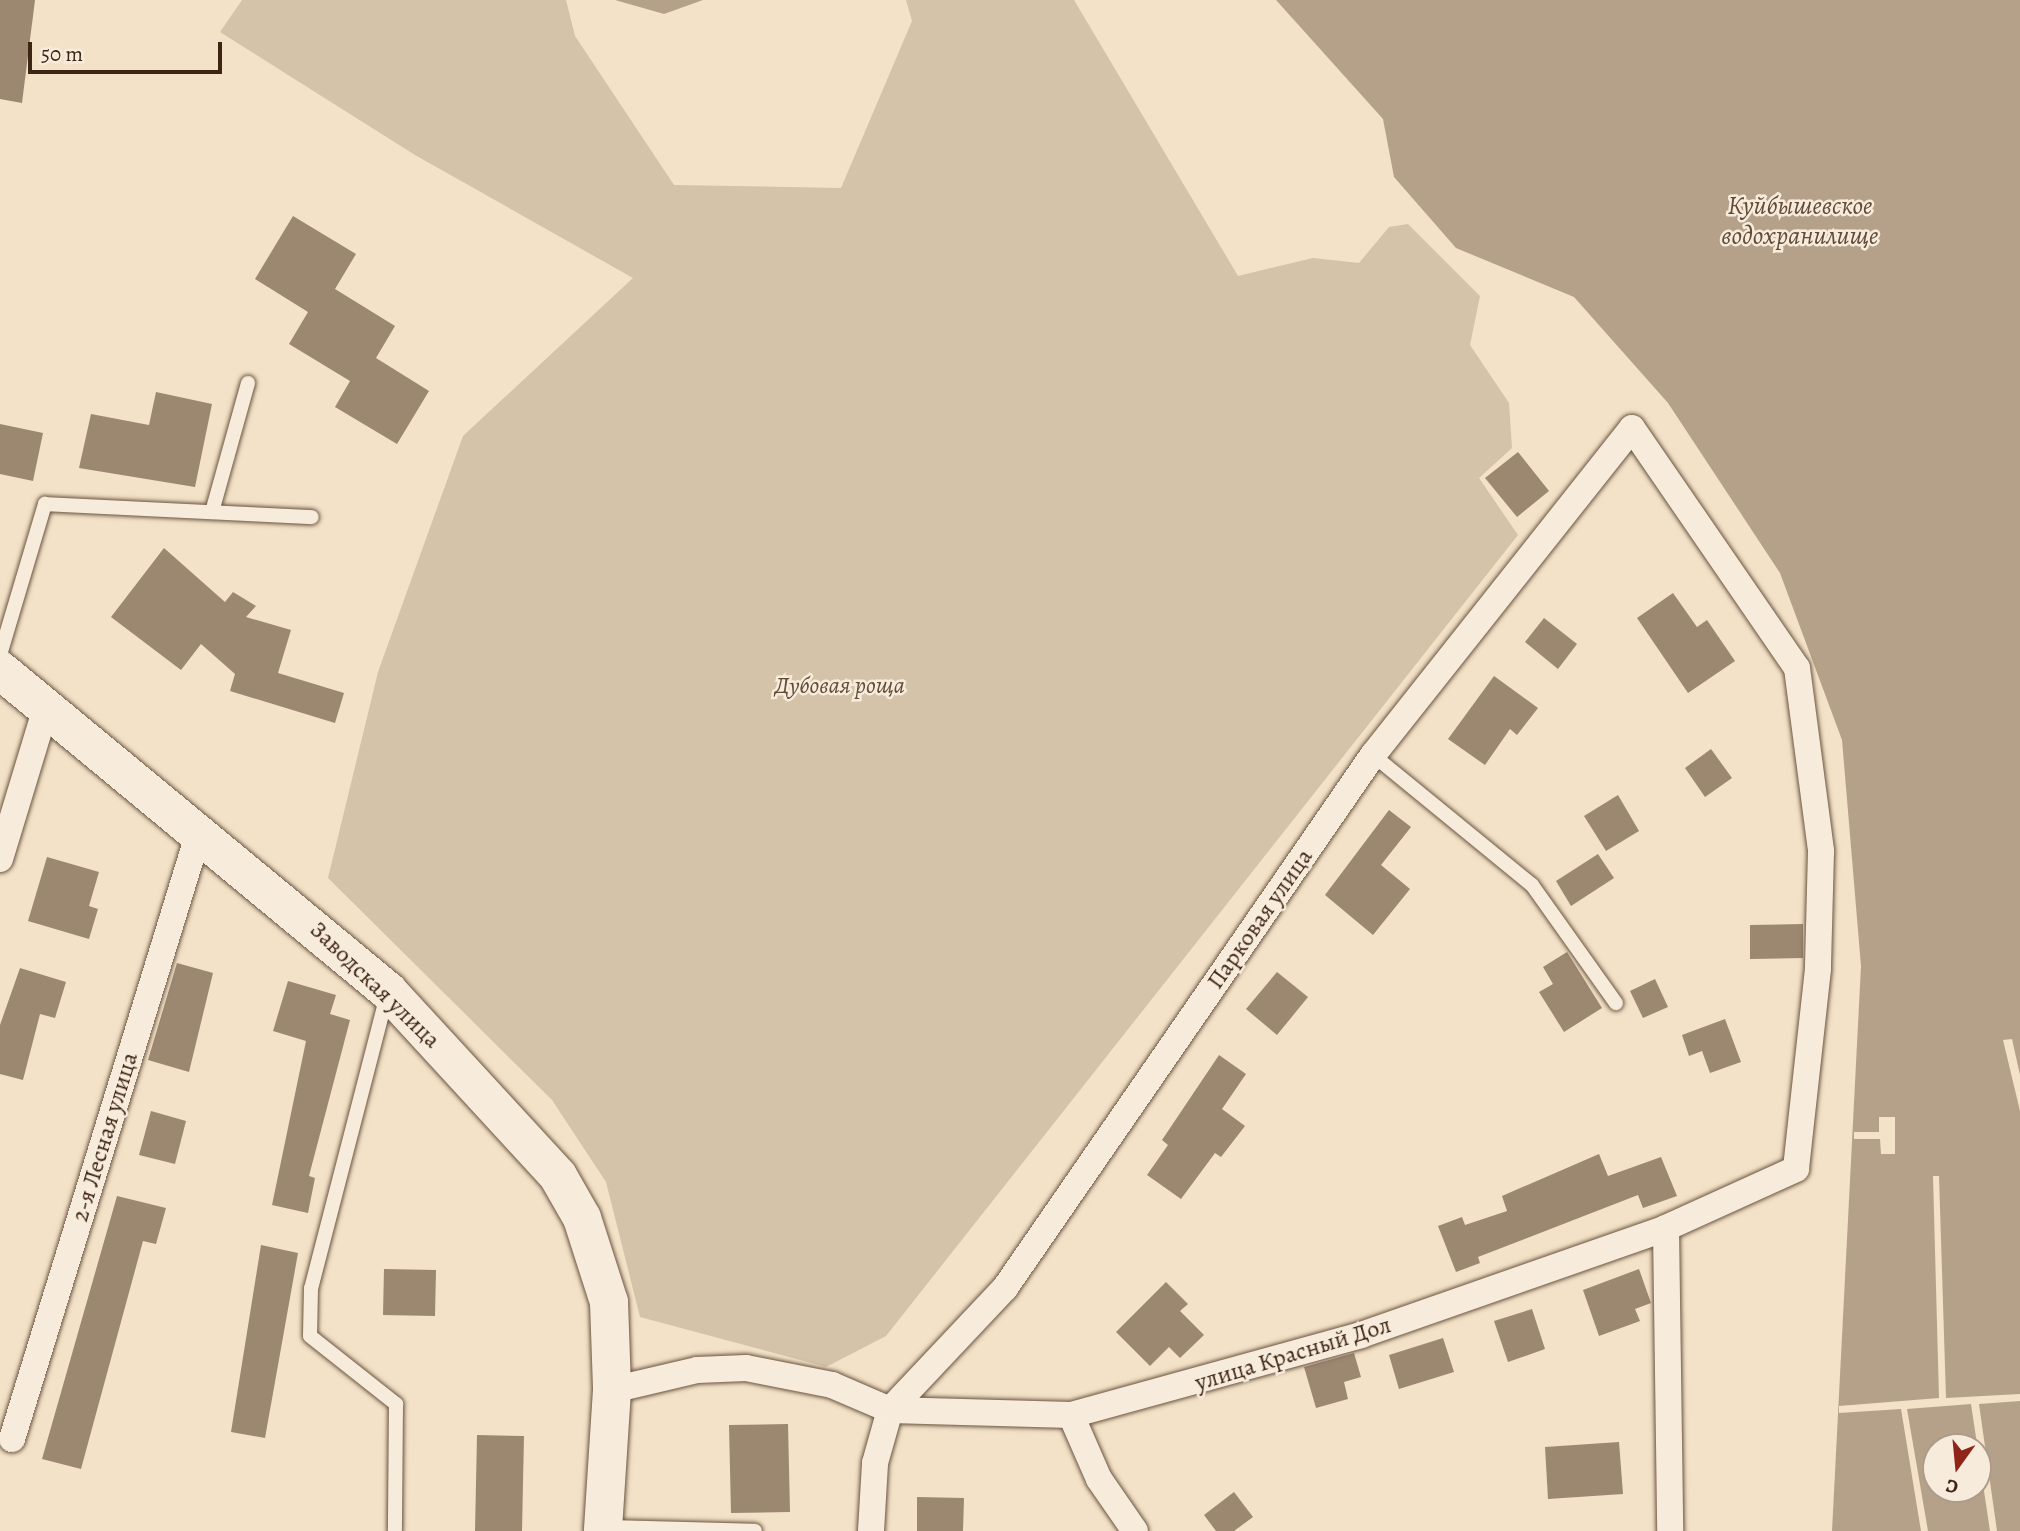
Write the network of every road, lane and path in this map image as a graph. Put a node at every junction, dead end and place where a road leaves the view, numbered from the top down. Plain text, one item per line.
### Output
1 (248, 383) dead end
2 (1632, 428) joint
3 (212, 512) junction
4 (312, 517) dead end
5 (0, 655) edge
6 (0, 670) edge
7 (46, 708) junction
8 (1373, 755) junction
9 (198, 835) junction
10 (0, 859) edge
11 (388, 991) junction
12 (1616, 1003) dead end
13 (1666, 1227) junction
14 (612, 1390) junction
15 (890, 1410) junction
16 (1071, 1415) junction
17 (12, 1439) dead end
18 (603, 1529) edge
19 (395, 1531) edge
20 (755, 1531) edge
21 (871, 1531) edge
22 (1135, 1531) edge
23 (1670, 1531) edge

1 - 3 lane
2 - 8 street, Парковая улица
2 - 13 street, улица Красный Дол
3 - 4 lane
3 - 5 lane
6 - 7 main road, Заводская улица
7 - 9 main road, Заводская улица
7 - 10 street
8 - 12 lane
8 - 15 street, Парковая улица
9 - 11 main road, Заводская улица
9 - 17 street, 2-я Лесная улица
11 - 14 main road, Заводская улица
11 - 19 lane
13 - 16 street, улица Красный Дол
13 - 23 street
14 - 15 street, улица Красный Дол
14 - 18 main road, Заводская улица
15 - 16 street, улица Красный Дол
15 - 21 street
16 - 22 street
18 - 20 lane

